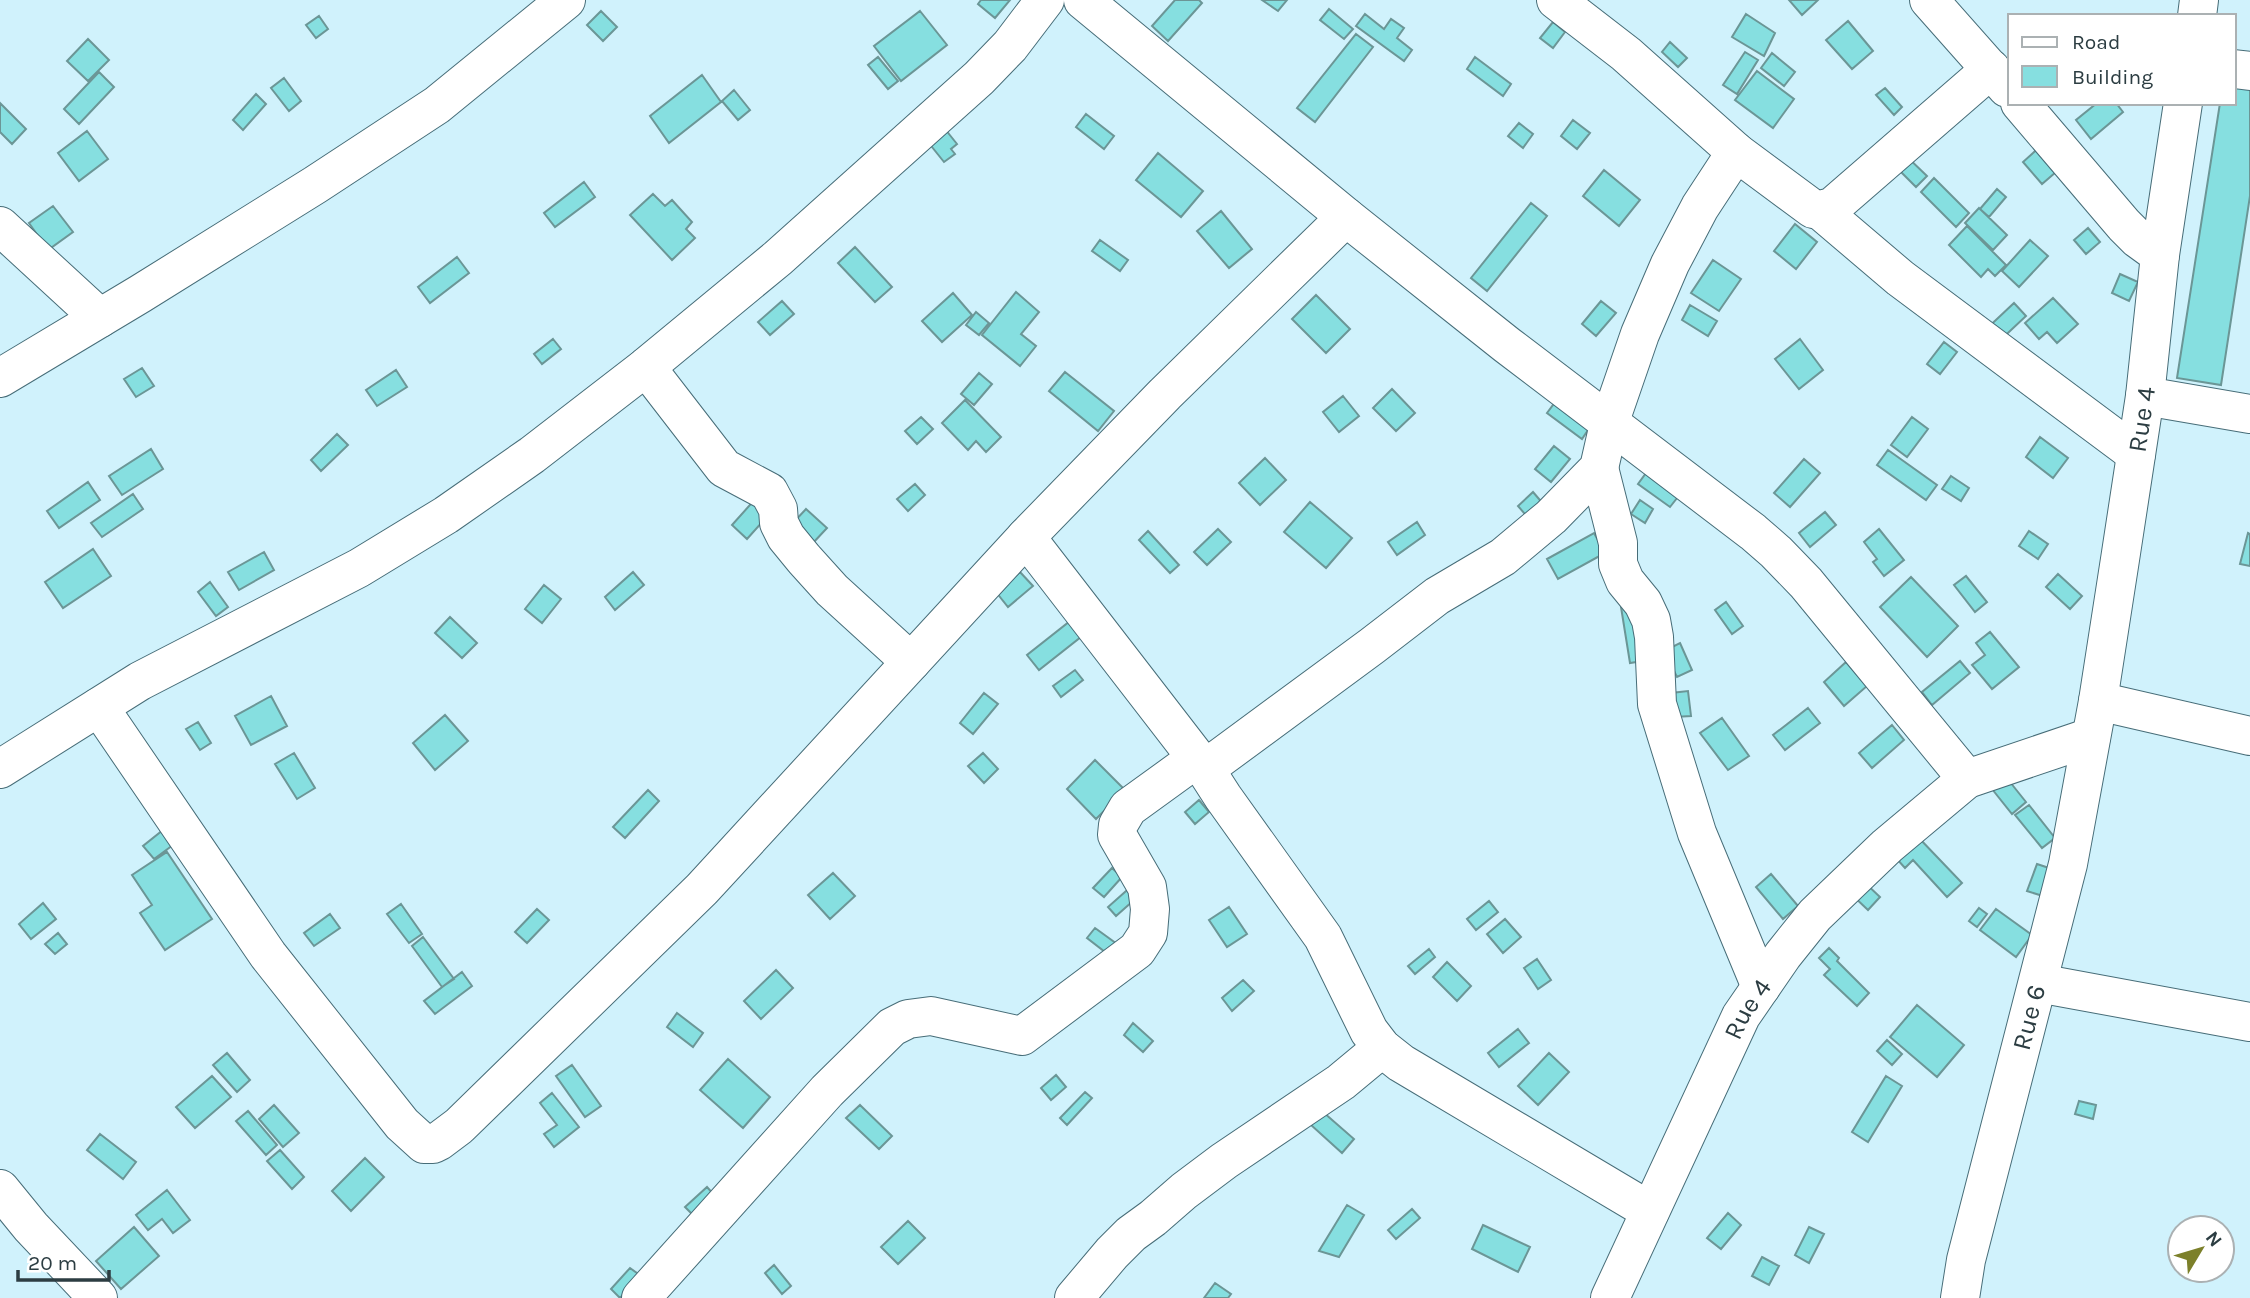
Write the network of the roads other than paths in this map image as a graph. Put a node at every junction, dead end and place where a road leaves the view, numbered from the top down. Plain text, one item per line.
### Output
1 (566, 0) edge
2 (1045, 0) edge
3 (1083, 0) edge
4 (1556, 0) edge
5 (1929, 0) edge
6 (2001, 81) edge
7 (2022, 105) edge
8 (2183, 105) edge
9 (1737, 152) junction
10 (1820, 210) junction
11 (1346, 218) junction
12 (0, 226) edge
13 (2160, 255) junction
14 (100, 318) junction
15 (646, 367) junction
16 (0, 378) edge
17 (2145, 396) junction
18 (2250, 414) edge
19 (1609, 424) junction
20 (2136, 454) junction
21 (1599, 468) junction
22 (1026, 537) junction
23 (911, 662) junction
24 (99, 707) junction
25 (2094, 719) junction
26 (2250, 736) edge
27 (1201, 763) junction
28 (0, 769) edge
29 (1967, 779) junction
30 (2038, 983) junction
31 (1760, 986) junction
32 (2250, 1022) edge
33 (1382, 1048) junction
34 (0, 1189) edge
35 (1650, 1211) junction
36 (98, 1298) edge
37 (641, 1298) edge
38 (1074, 1298) edge
39 (1610, 1298) edge
40 (1960, 1298) edge

1 - 14 street
2 - 15 street
3 - 11 street
4 - 9 street
5 - 6 street
6 - 10 street
7 - 13 street
8 - 13 street, Rue 4
9 - 10 street
9 - 19 street
10 - 20 street
11 - 19 street
11 - 22 street
12 - 14 street
13 - 17 street, Rue 4
14 - 16 street
15 - 23 street
15 - 24 street
17 - 18 street
17 - 20 street, Rue 4
19 - 21 street
19 - 29 street
20 - 25 street, Rue 4
21 - 27 street
21 - 31 street
22 - 23 street
22 - 27 street
23 - 24 street
24 - 28 street
25 - 26 street
25 - 29 street
25 - 30 street, Rue 6
27 - 33 street
27 - 37 street
29 - 31 street, Rue 4
30 - 32 street
30 - 40 street, Rue 6
31 - 35 street, Rue 4
33 - 35 street
33 - 38 street
34 - 36 street
35 - 39 street, Rue 4

